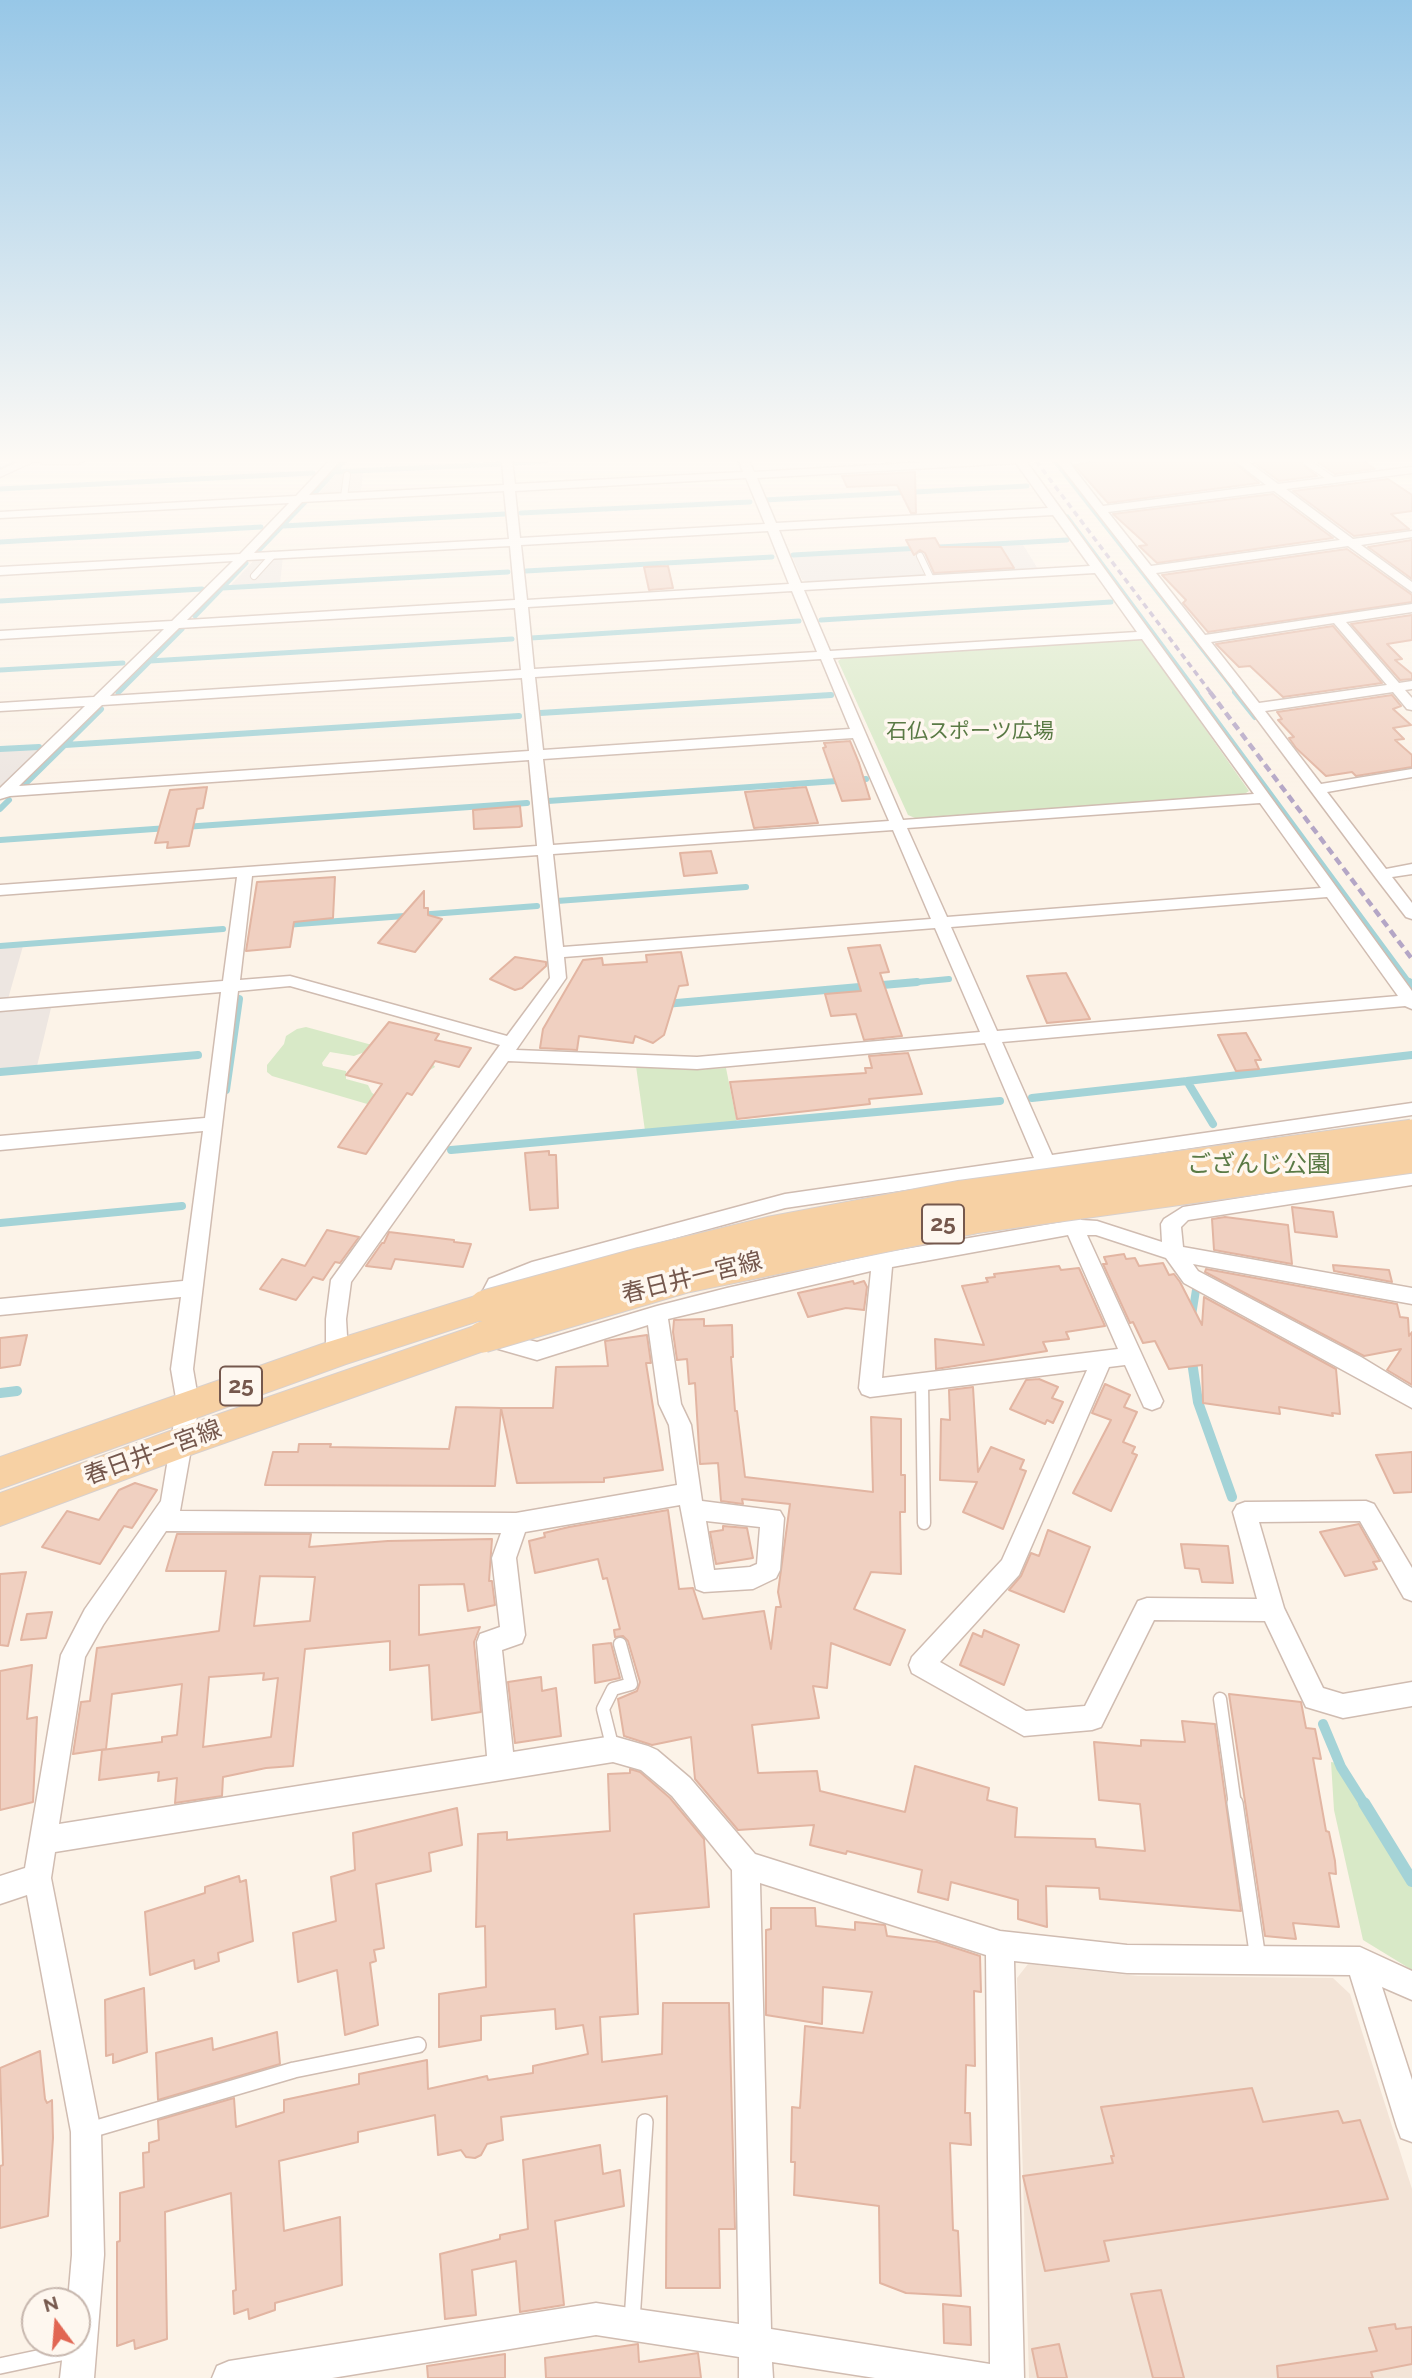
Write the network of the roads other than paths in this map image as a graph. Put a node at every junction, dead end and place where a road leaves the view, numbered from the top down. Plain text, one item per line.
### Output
1 (228, 572) edge
2 (258, 572) edge
3 (518, 572) edge
4 (791, 572) edge
5 (928, 572) edge
6 (1048, 572) edge
7 (1099, 572) edge
8 (1151, 572) edge
9 (1391, 572) edge
10 (254, 576) dead end
11 (931, 579) junction
12 (1411, 586) edge
13 (797, 587) junction
14 (521, 603) junction
15 (1412, 608) edge
16 (1337, 619) junction
17 (175, 624) junction
18 (0, 635) edge
19 (1145, 635) junction
20 (1202, 639) junction
21 (826, 655) junction
22 (528, 674) junction
23 (1412, 685) edge
24 (1396, 688) junction
25 (97, 701) junction
26 (1412, 706) edge
27 (0, 707) edge
28 (1256, 708) junction
29 (858, 733) junction
30 (536, 755) junction
31 (1412, 773) edge
32 (1317, 789) junction
33 (1, 792) edge
34 (1264, 798) junction
35 (898, 825) junction
36 (545, 850) junction
37 (1412, 869) edge
38 (245, 872) junction
39 (1381, 875) junction
40 (0, 890) edge
41 (1332, 892) junction
42 (1412, 914) edge
43 (942, 925) junction
44 (555, 953) junction
45 (231, 986) junction
46 (1411, 1001) edge
47 (0, 1005) edge
48 (990, 1037) junction
49 (509, 1049) junction
50 (1412, 1108) edge
51 (214, 1124) junction
52 (1412, 1135) edge
53 (0, 1143) edge
54 (1412, 1157) edge
55 (1044, 1161) junction
56 (1412, 1178) edge
57 (1074, 1227) junction
58 (1173, 1254) junction
59 (882, 1261) junction
60 (192, 1288) junction
61 (1412, 1296) edge
62 (0, 1307) edge
63 (657, 1314) junction
64 (484, 1322) junction
65 (337, 1353) junction
66 (1132, 1356) junction
67 (1102, 1360) junction
68 (922, 1382) junction
69 (1412, 1399) edge
70 (1152, 1401) dead end
71 (188, 1405) junction
72 (184, 1442) junction
73 (0, 1473) edge
74 (0, 1510) edge
75 (161, 1521) junction
76 (516, 1523) junction
77 (924, 1523) dead end
78 (1412, 1590) edge
79 (1272, 1610) junction
80 (620, 1644) dead end
81 (1412, 1694) edge
82 (1220, 1699) dead end
83 (613, 1749) junction
84 (501, 1767) junction
85 (43, 1840) junction
86 (746, 1866) junction
87 (37, 1878) junction
88 (0, 1890) edge
89 (1000, 1945) junction
90 (1258, 1960) junction
91 (1360, 1961) junction
92 (1412, 1986) edge
93 (418, 2045) dead end
94 (645, 2122) dead end
95 (1412, 2127) edge
96 (86, 2132) junction
97 (85, 2287) edge
98 (631, 2325) junction
99 (755, 2345) junction
100 (42, 2357) edge
101 (79, 2357) edge
102 (0, 2366) edge
103 (77, 2378) edge
104 (229, 2378) edge
105 (756, 2378) edge
106 (983, 2378) edge
107 (1007, 2378) edge

1 - 17 street
2 - 10 lane
3 - 14 street
4 - 13 street
5 - 11 lane
6 - 11 street
7 - 19 street
8 - 20 street
9 - 12 street
11 - 13 street
13 - 14 street
13 - 21 street
14 - 17 street
14 - 22 street
15 - 16 street
16 - 20 street
16 - 24 street
17 - 18 street
17 - 25 street
19 - 21 street
19 - 34 street
20 - 28 street
21 - 22 street
21 - 29 street
22 - 25 street
22 - 30 street
23 - 24 street
24 - 26 street
24 - 28 street
25 - 27 street
25 - 33 street
28 - 32 street
29 - 30 street
29 - 35 street
30 - 33 street
30 - 36 street
31 - 32 street
32 - 39 street
34 - 35 street
34 - 41 street
35 - 36 street
35 - 43 street
36 - 38 street
36 - 44 street
37 - 39 street
38 - 40 street
38 - 45 street
39 - 42 street
41 - 43 street
41 - 46 street
43 - 44 street
43 - 48 street
44 - 49 street
45 - 47 street
45 - 49 street
45 - 51 street
46 - 48 street
48 - 49 street
48 - 55 street
49 - 65 street
50 - 55 street
51 - 53 street
51 - 60 street
52 - 64 main road, 春日井一宮線 / 25, bridge
54 - 64 main road, 春日井一宮線 / 25, bridge
55 - 57 street
55 - 64 street
56 - 58 street
57 - 58 street
57 - 59 street
57 - 66 street
58 - 61 street
58 - 69 street
59 - 63 street
59 - 68 street
60 - 62 street
60 - 71 street
63 - 64 street
63 - 76 street
64 - 65 main road, 春日井一宮線 / 25
64 - 72 main road, 春日井一宮線 / 25
65 - 71 main road, 春日井一宮線 / 25
66 - 67 street
66 - 70 street
67 - 68 street
67 - 79 street
68 - 77 lane
71 - 72 street
71 - 73 main road, 春日井一宮線 / 25
72 - 74 main road, 春日井一宮線 / 25
72 - 75 street
75 - 76 street
75 - 85 street
76 - 84 street
78 - 79 street
79 - 81 street
80 - 83 lane
82 - 90 lane
83 - 84 street
83 - 86 street
84 - 85 street
85 - 87 street
86 - 89 street
86 - 99 street
87 - 88 street
87 - 96 street
89 - 90 street
89 - 107 street
90 - 91 street
91 - 92 street
91 - 95 street
93 - 96 lane
94 - 98 lane
96 - 97 street
98 - 99 street
98 - 104 street
99 - 105 street
99 - 106 street
100 - 102 lane
101 - 103 street

